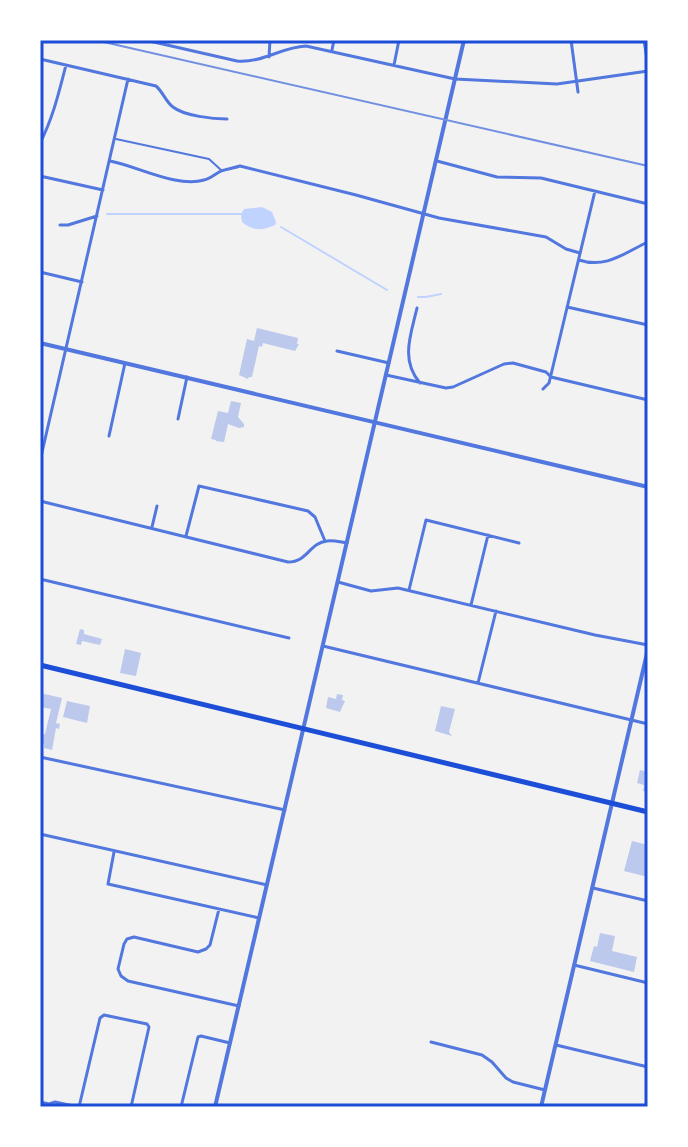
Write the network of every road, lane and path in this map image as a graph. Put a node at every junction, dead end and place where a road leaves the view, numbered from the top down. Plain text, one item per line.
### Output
1 (145, 40) edge
2 (270, 40) edge
3 (334, 40) edge
4 (399, 40) edge
5 (464, 40) edge
6 (571, 40) edge
7 (644, 40) edge
8 (332, 50) junction
9 (269, 57) junction
10 (40, 59) edge
11 (66, 65) junction
12 (394, 65) junction
13 (648, 69) edge
14 (128, 79) junction
15 (455, 79) junction
16 (577, 82) junction
17 (578, 92) dead end
18 (227, 119) dead end
19 (116, 139) junction
20 (40, 143) edge
21 (110, 161) junction
22 (436, 161) junction
23 (221, 171) junction
24 (40, 176) edge
25 (103, 190) junction
26 (595, 191) junction
27 (648, 204) edge
28 (424, 213) junction
29 (97, 216) junction
30 (60, 225) dead end
31 (648, 242) edge
32 (580, 253) junction
33 (579, 260) junction
34 (40, 272) edge
35 (82, 282) junction
36 (567, 307) junction
37 (417, 308) dead end
38 (648, 325) edge
39 (40, 343) edge
40 (66, 349) junction
41 (337, 351) dead end
42 (125, 363) junction
43 (389, 363) junction
44 (386, 375) junction
45 (187, 377) junction
46 (551, 377) junction
47 (420, 383) junction
48 (543, 389) dead end
49 (648, 400) edge
50 (178, 419) dead end
51 (375, 422) junction
52 (109, 436) dead end
53 (40, 459) edge
54 (648, 487) edge
55 (40, 501) edge
56 (157, 506) dead end
57 (152, 527) junction
58 (488, 535) junction
59 (186, 536) junction
60 (325, 541) junction
61 (347, 543) junction
62 (519, 543) dead end
63 (40, 579) edge
64 (338, 582) junction
65 (409, 590) junction
66 (471, 605) junction
67 (496, 611) junction
68 (289, 638) dead end
69 (323, 646) junction
70 (648, 648) edge
71 (40, 665) edge
72 (478, 683) junction
73 (631, 719) junction
74 (648, 724) edge
75 (303, 729) junction
76 (40, 757) edge
77 (611, 803) junction
78 (285, 810) junction
79 (648, 812) edge
80 (40, 834) edge
81 (114, 851) junction
82 (267, 885) junction
83 (592, 887) junction
84 (648, 901) edge
85 (219, 909) junction
86 (259, 918) junction
87 (574, 965) junction
88 (648, 983) edge
89 (239, 1006) junction
90 (431, 1042) dead end
91 (230, 1043) junction
92 (556, 1045) junction
93 (648, 1067) edge
94 (545, 1090) junction
95 (40, 1102) edge
96 (55, 1105) edge
97 (78, 1107) edge
98 (131, 1107) edge
99 (181, 1107) edge
100 (215, 1107) edge
101 (541, 1107) edge

1 - 9 street
2 - 9 street
3 - 8 street
4 - 12 street
5 - 15 street
6 - 16 street
7 - 13 street
8 - 9 street
8 - 12 street
10 - 11 street
11 - 14 street
11 - 20 street
12 - 15 street
13 - 16 street
14 - 18 street
14 - 19 street
15 - 16 street
15 - 22 street
16 - 17 street
19 - 21 street
19 - 23 lane
21 - 23 street
21 - 25 street
22 - 26 street
22 - 28 street
23 - 28 street
24 - 25 street
25 - 29 street
26 - 27 street
26 - 32 street
28 - 32 street
28 - 43 street
29 - 30 street
29 - 35 street
31 - 33 street
32 - 33 street
33 - 36 street
34 - 35 street
35 - 40 street
36 - 38 street
36 - 46 street
37 - 47 street
39 - 40 street
40 - 42 street
40 - 53 street
41 - 43 street
42 - 45 street
42 - 52 street
43 - 44 street
44 - 47 street
44 - 51 street
45 - 50 street
45 - 51 street
46 - 47 street
46 - 48 street
46 - 49 street
51 - 54 street
51 - 61 street
55 - 57 street
56 - 57 street
57 - 59 street
58 - 62 street
58 - 65 street
58 - 66 street
59 - 60 street
59 - 60 street
60 - 61 street
61 - 64 street
63 - 68 street
64 - 65 street
64 - 69 street
65 - 66 street
66 - 67 street
67 - 70 street
67 - 72 street
69 - 72 street
69 - 75 street
70 - 73 street
71 - 75 highway
72 - 73 street
73 - 74 street
73 - 77 street
75 - 77 highway
75 - 78 street
76 - 78 street
77 - 79 highway
77 - 83 street
78 - 82 street
80 - 81 street
81 - 82 street
81 - 85 street
82 - 86 street
83 - 84 street
83 - 87 street
85 - 86 street
85 - 89 street
86 - 89 street
87 - 88 street
87 - 92 street
89 - 91 street
90 - 94 street
91 - 99 street
91 - 100 street
92 - 93 street
92 - 94 street
94 - 101 street
95 - 96 street
96 - 97 street
97 - 98 street

